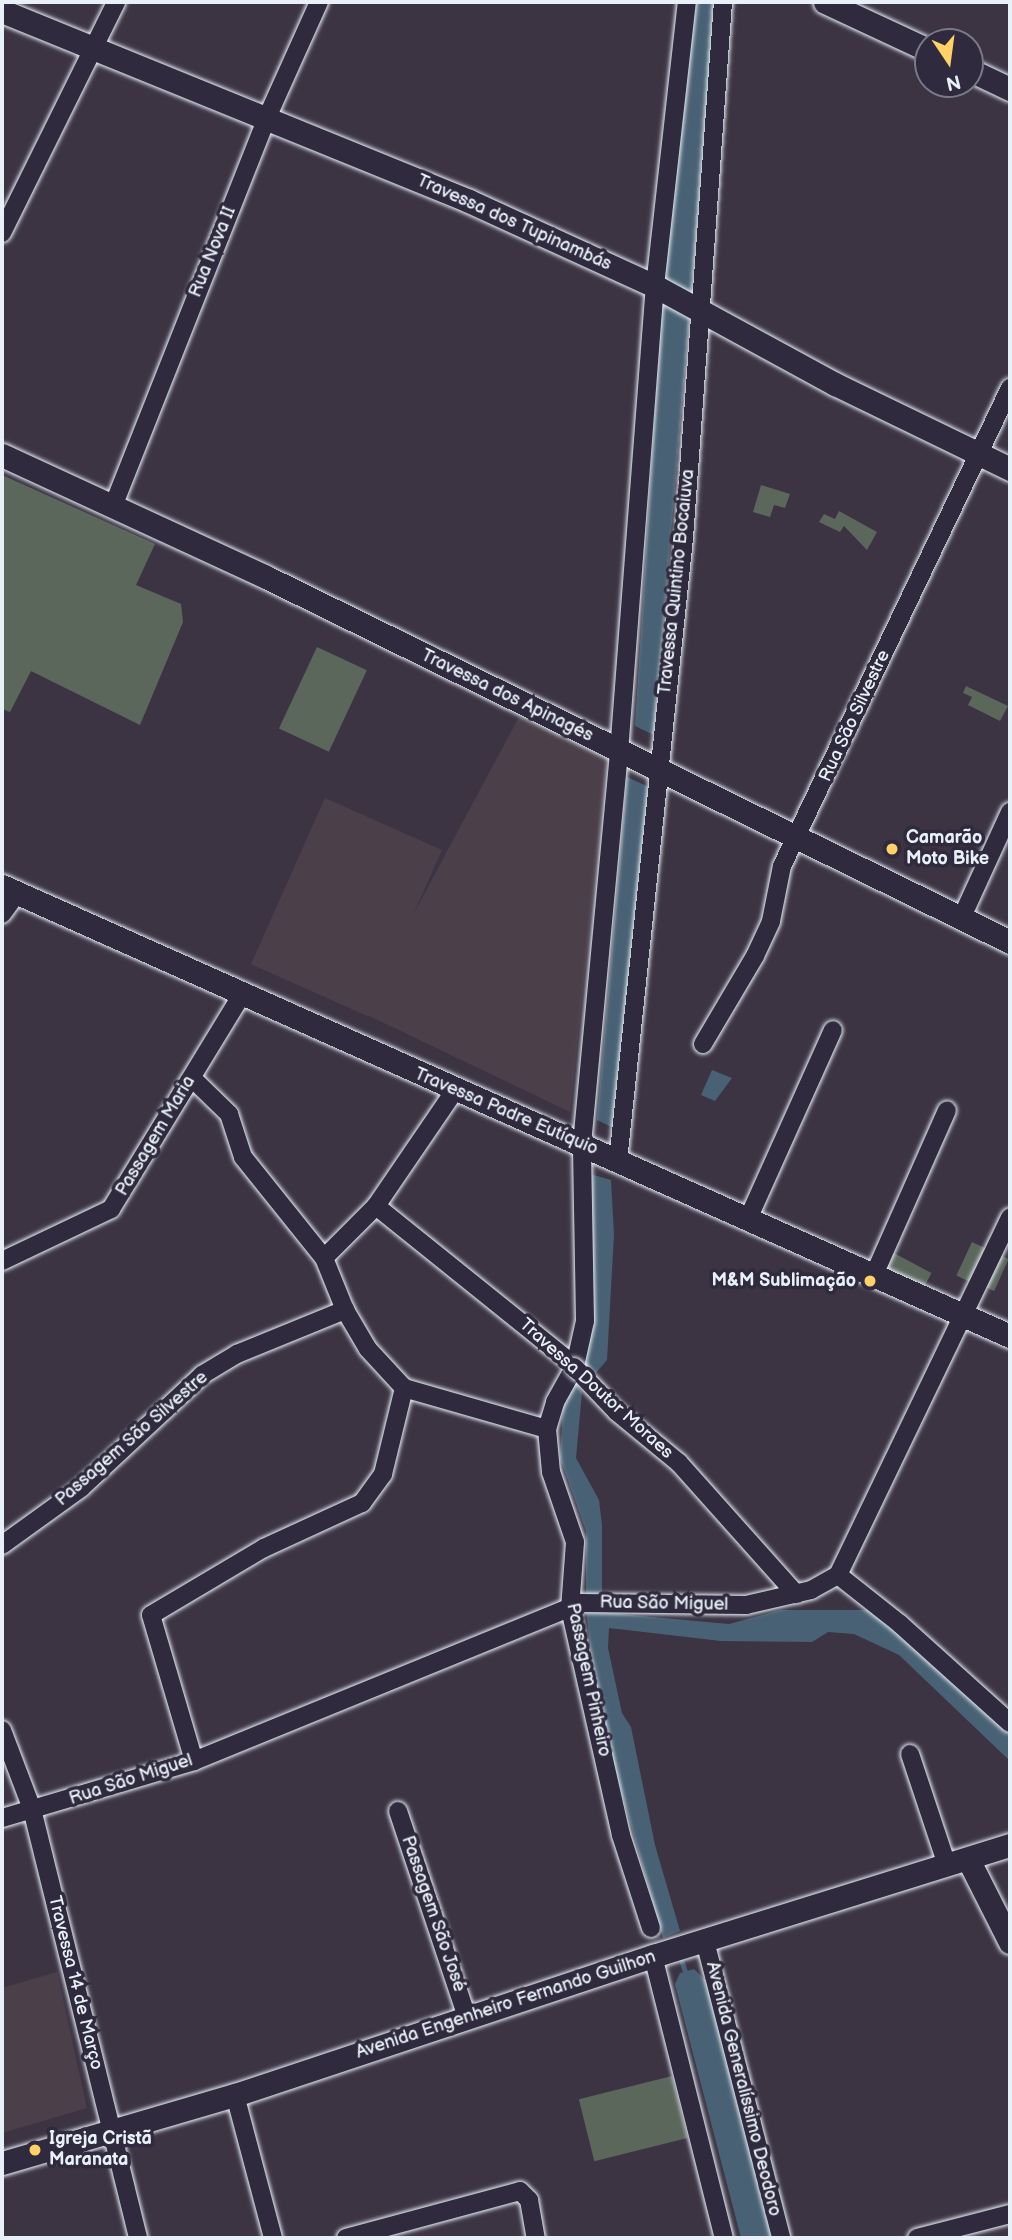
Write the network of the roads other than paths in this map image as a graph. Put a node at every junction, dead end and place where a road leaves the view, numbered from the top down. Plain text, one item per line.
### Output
1 (116, 2) edge
2 (319, 2) edge
3 (687, 2) edge
4 (723, 2) edge
5 (825, 2) edge
6 (2, 11) edge
7 (914, 43) edge
8 (94, 47) junction
9 (984, 77) edge
10 (1010, 89) edge
11 (265, 122) junction
12 (2, 233) edge
13 (655, 286) junction
14 (701, 310) junction
15 (1010, 388) edge
16 (978, 453) junction
17 (2, 455) edge
18 (1010, 469) edge
19 (114, 504) junction
20 (619, 752) junction
21 (656, 771) junction
22 (1010, 812) edge
23 (798, 837) junction
24 (10, 890) edge
25 (2, 914) edge
26 (961, 919) junction
27 (1010, 942) edge
28 (242, 995) junction
29 (833, 1030) dead end
30 (703, 1044) dead end
31 (192, 1078) junction
32 (455, 1090) junction
33 (947, 1110) dead end
34 (582, 1144) junction
35 (618, 1161) junction
36 (376, 1206) junction
37 (1010, 1217) edge
38 (748, 1219) junction
39 (324, 1258) junction
40 (2, 1261) edge
41 (874, 1275) junction
42 (345, 1310) junction
43 (961, 1315) junction
44 (1010, 1336) edge
45 (576, 1368) junction
46 (404, 1388) junction
47 (547, 1429) junction
48 (2, 1545) edge
49 (838, 1575) junction
50 (796, 1594) junction
51 (575, 1606) junction
52 (1010, 1723) edge
53 (2, 1730) edge
54 (910, 1754) dead end
55 (194, 1761) junction
56 (32, 1809) junction
57 (398, 1811) dead end
58 (2, 1818) edge
59 (1010, 1845) edge
60 (958, 1862) junction
61 (651, 1928) dead end
62 (705, 1941) junction
63 (1010, 1942) edge
64 (653, 1956) junction
65 (467, 2017) junction
66 (236, 2095) junction
67 (111, 2128) junction
68 (2, 2163) edge
69 (1010, 2214) edge
70 (138, 2238) edge
71 (273, 2238) edge
72 (346, 2238) edge
73 (536, 2238) edge
74 (724, 2238) edge
75 (781, 2238) edge
76 (917, 2238) edge

1 - 8 street
2 - 11 street, Rua Nova II
3 - 13 street
4 - 14 street, Travessa Quintino Bocaiuva
5 - 7 street
6 - 8 street, Travessa dos Tupinambás
8 - 11 street, Travessa dos Tupinambás
8 - 12 street
9 - 10 street
11 - 13 street, Travessa dos Tupinambás
11 - 19 street, Rua Nova II
13 - 14 street, Travessa dos Tupinambás
13 - 20 street
14 - 16 street, Travessa dos Tupinambás
14 - 21 street, Travessa Quintino Bocaiuva
15 - 16 street, Rua São Silvestre
16 - 18 street, Travessa dos Tupinambás
16 - 23 street, Rua São Silvestre
17 - 19 street, Travessa dos Apinagés
19 - 20 street, Travessa dos Apinagés
20 - 21 street, Travessa dos Apinagés
20 - 34 street
21 - 23 street, Travessa dos Apinagés
21 - 35 street, Travessa Quintino Bocaiuva
22 - 26 street
23 - 26 street, Travessa dos Apinagés
23 - 30 street, Rua São Silvestre
24 - 25 street
24 - 28 street, Travessa Padre Eutíquio
26 - 27 street, Travessa dos Apinagés
28 - 31 street, Passagem Maria
28 - 32 street, Travessa Padre Eutíquio
29 - 38 street
31 - 39 street
31 - 40 street, Passagem Maria
32 - 34 street, Travessa Padre Eutíquio
32 - 36 street
33 - 41 street
34 - 35 street, Travessa Padre Eutíquio
34 - 45 street, Passagem Pinheiro
35 - 38 street, Travessa Padre Eutíquio
36 - 39 street
36 - 45 street, Travessa Doutor Moraes
37 - 43 street
38 - 41 street, Travessa Padre Eutíquio
39 - 42 street
41 - 43 street, Travessa Padre Eutíquio
42 - 46 street
42 - 48 street, Passagem São Silvestre
43 - 44 street, Travessa Padre Eutíquio
43 - 49 street
45 - 47 street, Passagem Pinheiro
45 - 50 street, Travessa Doutor Moraes
46 - 47 street
46 - 55 street
47 - 51 street, Passagem Pinheiro
49 - 50 street, Rua São Miguel
49 - 52 street
50 - 51 street, Rua São Miguel
51 - 55 street, Rua São Miguel
51 - 61 street, Passagem Pinheiro
53 - 56 street, Travessa 14 de Março
54 - 60 street
55 - 56 street, Rua São Miguel
56 - 58 street, Rua São Miguel
56 - 67 street, Travessa 14 de Março
57 - 65 street, Passagem São José
59 - 60 street, Avenida Engenheiro Fernando Guilhon
60 - 62 street, Avenida Engenheiro Fernando Guilhon
60 - 63 street
62 - 64 street, Avenida Engenheiro Fernando Guilhon
62 - 75 street, Avenida Generalíssimo Deodoro
64 - 65 street, Avenida Engenheiro Fernando Guilhon
64 - 74 street
65 - 66 street, Avenida Engenheiro Fernando Guilhon
66 - 67 street, Avenida Engenheiro Fernando Guilhon
66 - 71 street
67 - 68 street, Avenida Engenheiro Fernando Guilhon
67 - 70 street, Travessa 14 de Março
69 - 76 street
72 - 73 street

